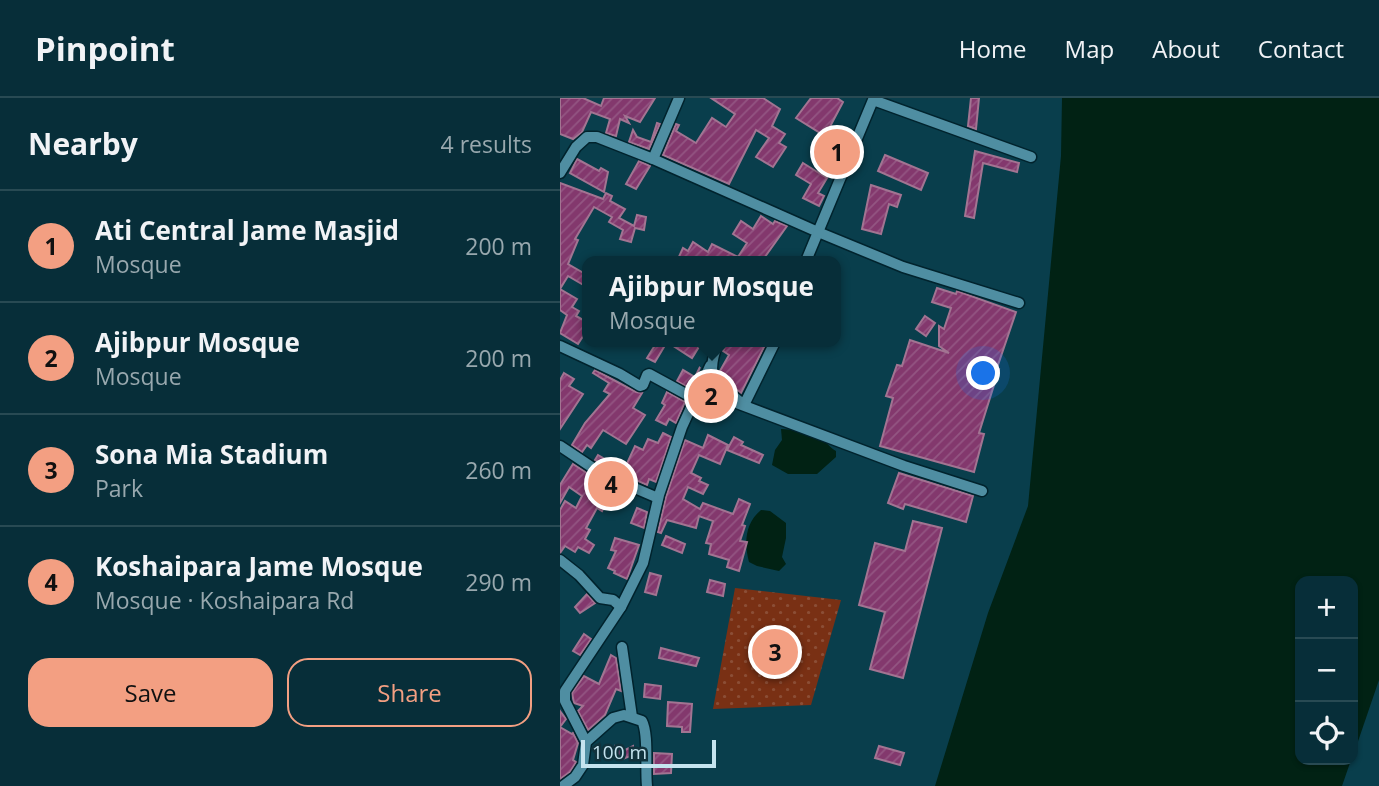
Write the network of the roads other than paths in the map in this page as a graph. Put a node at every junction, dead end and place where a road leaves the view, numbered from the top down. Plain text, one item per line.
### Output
1 (679, 98) edge
2 (872, 99) edge
3 (1031, 157) dead end
4 (653, 159) junction
5 (560, 173) edge
6 (818, 232) junction
7 (808, 256) edge
8 (1019, 303) dead end
9 (560, 346) edge
10 (716, 347) edge
11 (773, 347) edge
12 (710, 366) junction
13 (694, 401) junction
14 (744, 405) junction
15 (560, 446) edge
16 (982, 491) dead end
17 (658, 498) junction
18 (560, 560) edge
19 (621, 607) junction
20 (622, 647) dead end
21 (632, 717) junction
22 (586, 742) junction
23 (563, 786) edge
24 (648, 786) edge

1 - 4 street
2 - 3 street
2 - 6 street
4 - 5 street
4 - 6 street
6 - 7 street
6 - 8 street
9 - 13 street
10 - 12 street
11 - 14 street
12 - 13 street
12 - 14 street
13 - 14 street
13 - 17 street
14 - 16 street
15 - 17 street
17 - 19 street
18 - 19 street
19 - 22 street
20 - 21 street
21 - 22 street
21 - 24 street
22 - 23 street

